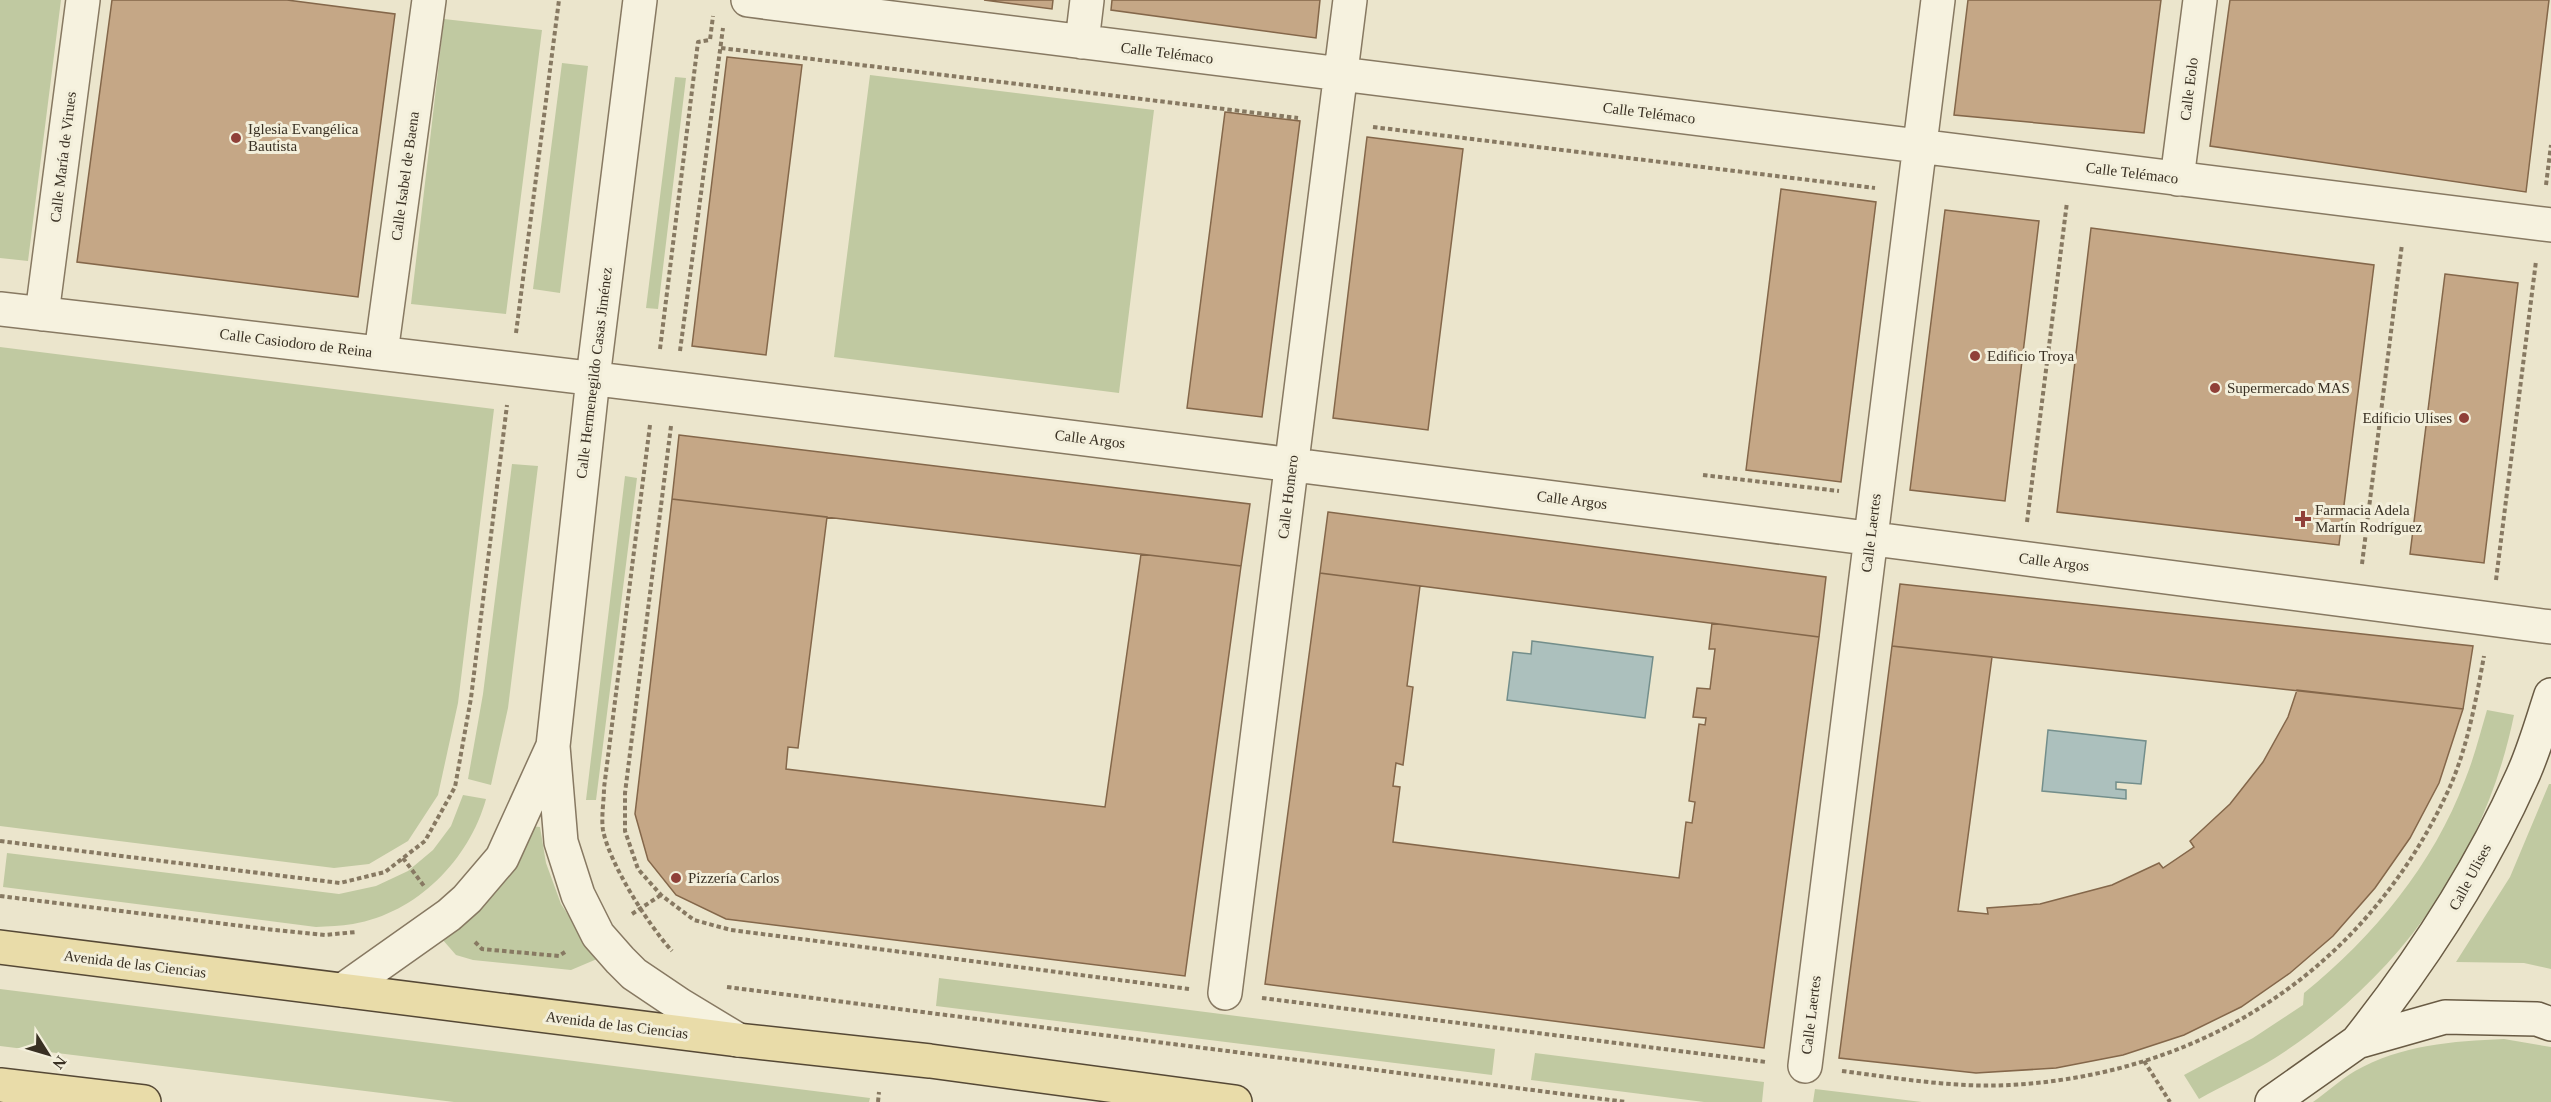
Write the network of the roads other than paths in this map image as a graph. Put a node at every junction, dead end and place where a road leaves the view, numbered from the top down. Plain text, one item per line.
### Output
1 (82, 0) edge
2 (429, 0) edge
3 (640, 0) edge
4 (1087, 0) edge
5 (1350, 0) edge
6 (1938, 0) edge
7 (2200, 0) edge
8 (736, 11) edge
9 (1082, 42) junction
10 (1340, 74) junction
11 (1919, 146) junction
12 (2177, 179) junction
13 (2546, 225) edge
14 (0, 309) edge
15 (42, 314) junction
16 (381, 353) junction
17 (593, 378) junction
18 (1292, 464) junction
19 (1871, 539) junction
20 (2551, 627) edge
21 (2551, 695) edge
22 (553, 746) junction
23 (0, 947) edge
24 (343, 990) junction
25 (1226, 993) road end
26 (2551, 1023) edge
27 (738, 1040) junction
28 (2357, 1042) junction
29 (1805, 1066) road end
30 (0, 1085) edge
31 (144, 1102) edge
32 (1235, 1102) edge
33 (2272, 1102) edge

1 - 15 street, Calle María de Virues
2 - 16 street, Calle Isabel de Baena
3 - 17 street, Calle Hermenegildo Casas Jiménez
4 - 9 street
5 - 10 street, Calle Homero
6 - 11 street, Calle Laertes
7 - 12 street, Calle Eolo
8 - 9 street, Calle Telémaco
9 - 10 street, Calle Telémaco
10 - 11 street, Calle Telémaco
10 - 18 street, Calle Homero
11 - 12 street, Calle Telémaco
11 - 19 street, Calle Laertes
12 - 13 street, Calle Telémaco
14 - 15 street, Calle Casiodoro de Reina
15 - 16 street, Calle Casiodoro de Reina
16 - 17 street, Calle Casiodoro de Reina
17 - 18 street, Calle Argos
17 - 22 street, Calle Hermenegildo Casas Jiménez
18 - 19 street, Calle Argos
18 - 25 street, Calle Homero
19 - 20 street, Calle Argos
19 - 29 street, Calle Laertes
21 - 28 street, Calle Ulises
22 - 24 street, Calle Hermenegildo Casas Jiménez
22 - 27 street, Calle Hermenegildo Casas Jiménez
23 - 24 main road, Avenida de las Ciencias
24 - 27 main road, Avenida de las Ciencias
26 - 28 street
27 - 32 main road, Avenida de las Ciencias
28 - 33 street
30 - 31 main road

